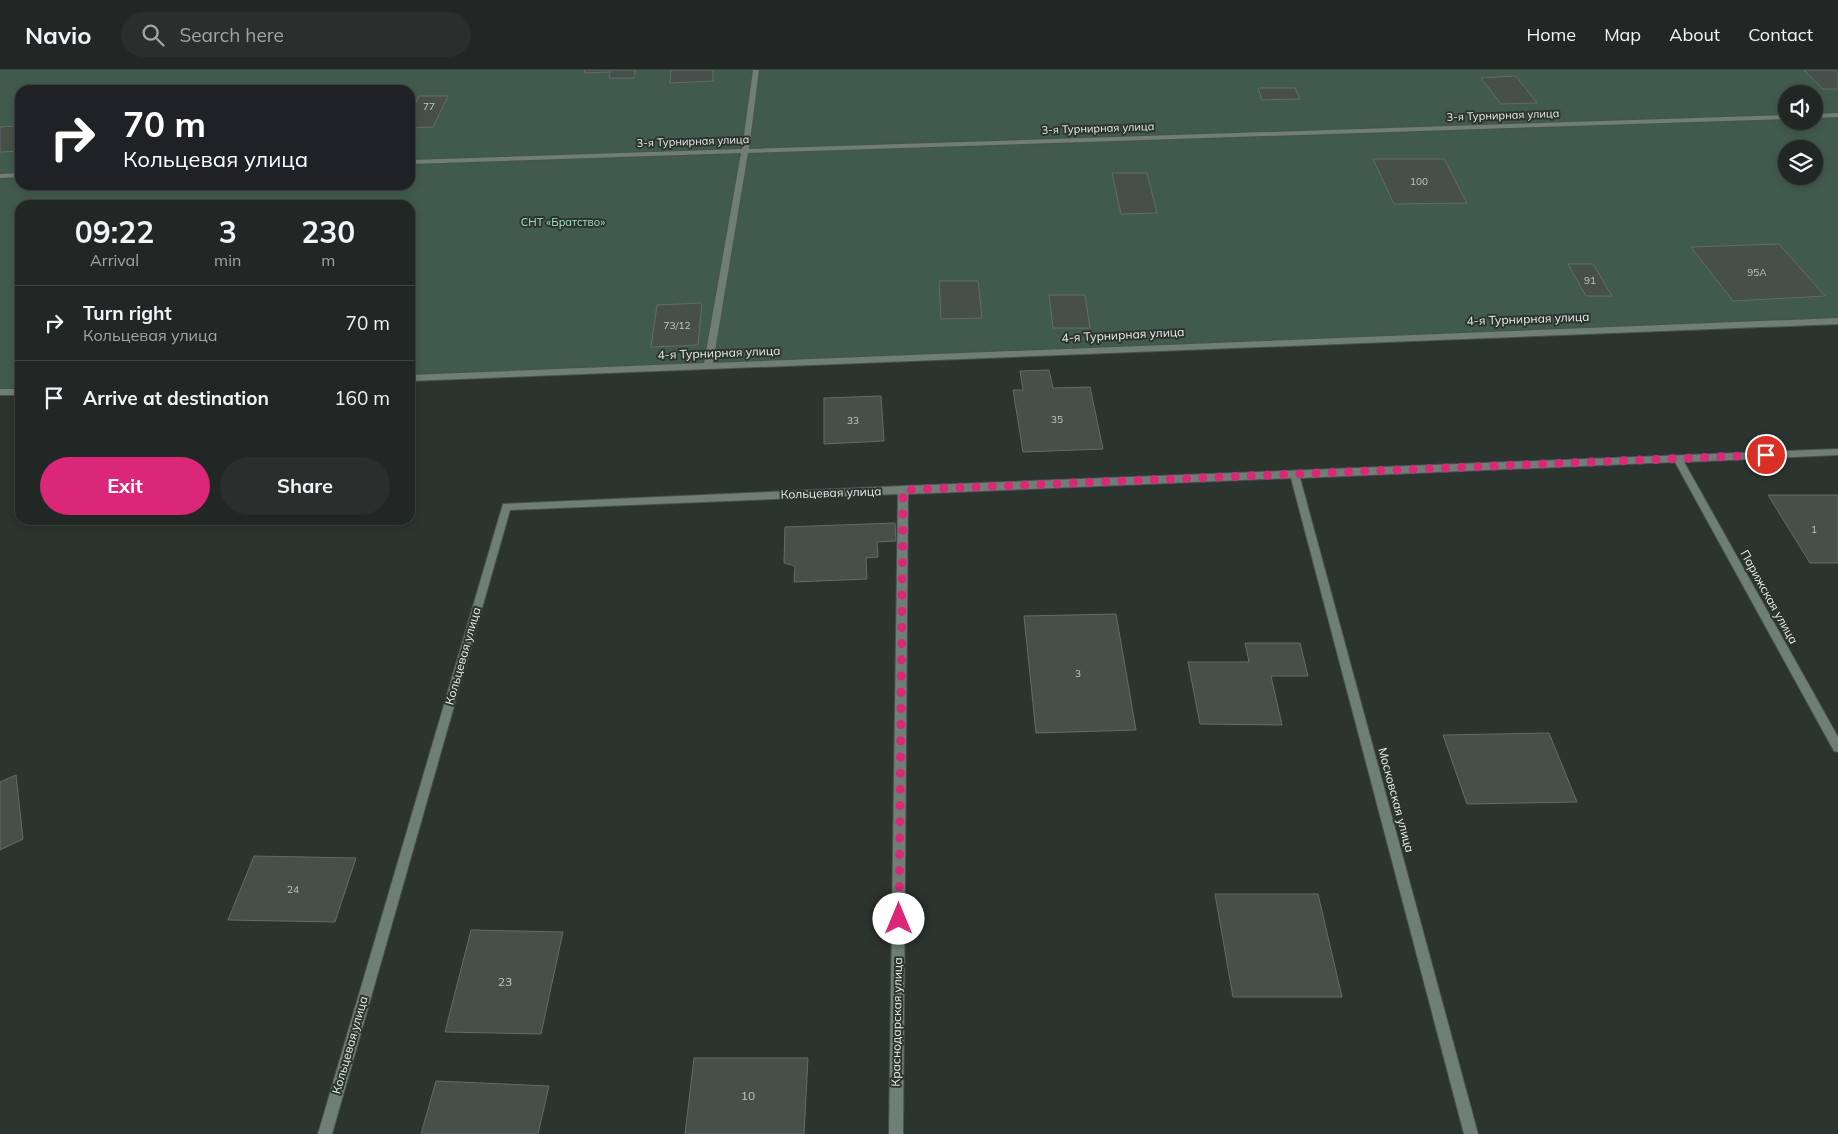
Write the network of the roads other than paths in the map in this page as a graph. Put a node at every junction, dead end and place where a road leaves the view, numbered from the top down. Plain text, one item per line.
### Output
1 (756, 70) edge
2 (1838, 115) edge
3 (1823, 116) edge
4 (1778, 117) edge
5 (745, 151) junction
6 (415, 162) edge
7 (15, 175) edge
8 (0, 176) edge
9 (1838, 321) edge
10 (708, 367) junction
11 (415, 378) edge
12 (0, 392) edge
13 (15, 392) edge
14 (1838, 452) edge
15 (1677, 458) junction
16 (1294, 474) junction
17 (903, 490) junction
18 (1838, 748) edge
19 (325, 1134) edge
20 (896, 1134) edge
21 (1471, 1134) edge

1 - 5 street
2 - 3 street
4 - 5 street, 3-я Турнирная улица
5 - 6 street, 3-я Турнирная улица
5 - 10 street
7 - 8 street
9 - 10 street, 4-я Турнирная улица
10 - 11 street, 4-я Турнирная улица
12 - 13 street
14 - 15 street, Кольцевая улица
15 - 16 street, Кольцевая улица
15 - 18 street, Парижская улица
16 - 17 street, Кольцевая улица
16 - 21 street, Московская улица
17 - 19 street, Кольцевая улица
17 - 20 street, Краснодарская улица

